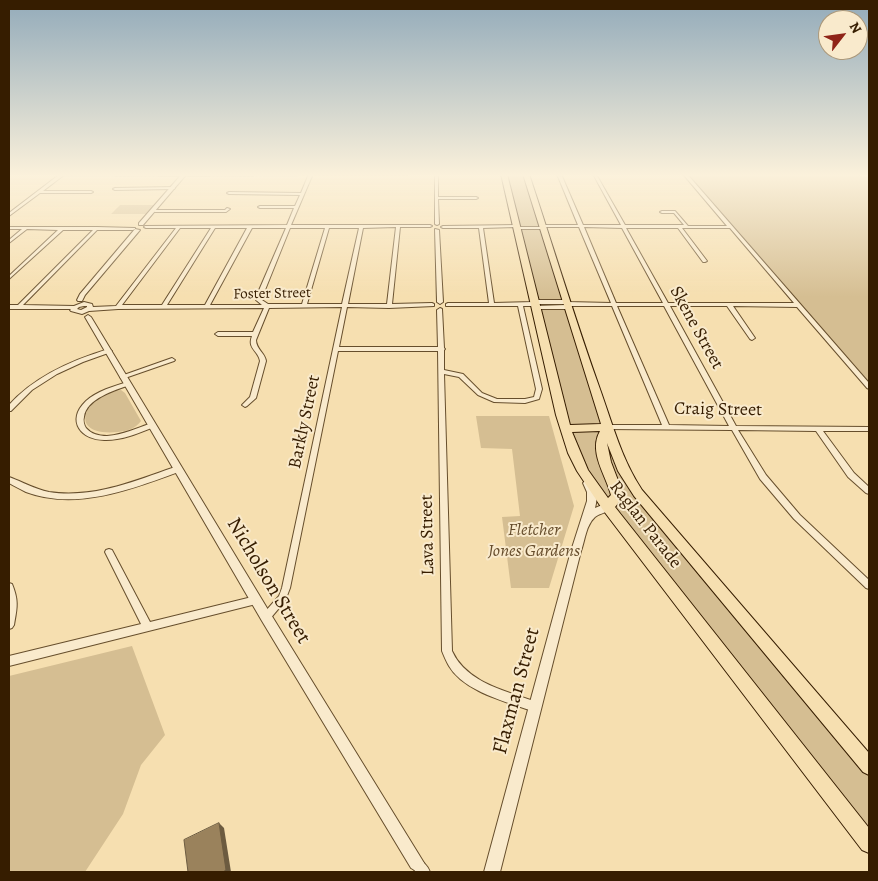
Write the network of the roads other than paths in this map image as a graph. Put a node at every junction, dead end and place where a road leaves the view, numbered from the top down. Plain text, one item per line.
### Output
1 (151, 215) edge
2 (294, 215) edge
3 (437, 215) edge
4 (514, 215) edge
5 (539, 215) edge
6 (576, 215) edge
7 (617, 215) edge
8 (677, 215) edge
9 (720, 215) edge
10 (482, 226) junction
11 (517, 226) junction
12 (543, 226) junction
13 (581, 226) junction
14 (139, 227) junction
15 (179, 227) junction
16 (214, 227) junction
17 (250, 227) junction
18 (289, 227) junction
19 (327, 227) junction
20 (361, 227) junction
21 (398, 227) junction
22 (437, 227) junction
23 (624, 227) junction
24 (679, 227) junction
25 (687, 227) junction
26 (730, 227) junction
27 (9, 228) edge
28 (26, 228) junction
29 (62, 228) junction
30 (98, 228) junction
31 (9, 242) edge
32 (705, 261) dead end
33 (9, 278) edge
34 (260, 295) junction
35 (492, 304) junction
36 (520, 304) junction
37 (536, 304) junction
38 (566, 304) junction
39 (614, 304) junction
40 (665, 304) junction
41 (798, 304) junction
42 (304, 305) junction
43 (344, 305) junction
44 (729, 305) junction
45 (78, 306) junction
46 (267, 306) junction
47 (389, 306) junction
48 (440, 306) junction
49 (9, 307) edge
50 (19, 307) junction
51 (118, 307) junction
52 (163, 307) junction
53 (206, 307) junction
54 (240, 307) junction
55 (89, 310) junction
56 (218, 334) dead end
57 (256, 334) junction
58 (752, 338) dead end
59 (336, 349) junction
60 (442, 349) junction
61 (108, 351) junction
62 (172, 360) dead end
63 (443, 372) junction
64 (126, 380) junction
65 (869, 388) edge
66 (245, 405) dead end
67 (9, 409) edge
68 (152, 425) junction
69 (666, 427) junction
70 (733, 427) junction
71 (608, 428) junction
72 (567, 429) junction
73 (818, 429) junction
74 (869, 429) edge
75 (178, 469) junction
76 (9, 480) edge
77 (869, 491) edge
78 (597, 509) junction
79 (109, 552) dead end
80 (869, 584) edge
81 (9, 587) edge
82 (256, 600) junction
83 (266, 617) junction
84 (9, 625) edge
85 (147, 626) junction
86 (9, 661) edge
87 (535, 707) junction
88 (869, 766) edge
89 (869, 843) edge
90 (420, 869) edge
91 (492, 872) edge

1 - 14 street
2 - 18 street
3 - 22 street, Lava Street
4 - 11 highway, Raglan Parade
5 - 12 highway, Raglan Parade
6 - 13 street
7 - 23 street, Skene Street
8 - 25 street
9 - 26 street
10 - 11 street
10 - 22 street
10 - 35 street
11 - 12 street
11 - 37 highway, Raglan Parade
12 - 13 street
12 - 38 highway, Raglan Parade
13 - 23 street
13 - 39 street
14 - 15 street
14 - 30 street
14 - 45 street
15 - 16 street
15 - 51 street
16 - 17 street
16 - 52 street
17 - 18 street
17 - 53 street
18 - 19 street
18 - 34 street
19 - 20 street
19 - 42 street
20 - 21 street
20 - 43 street, Barkly Street
21 - 22 street
21 - 47 street
22 - 48 street, Lava Street
23 - 24 street
23 - 40 street, Skene Street
24 - 25 street
24 - 32 street
25 - 26 street
26 - 41 street
27 - 28 street
28 - 29 street
28 - 31 street
29 - 30 street
29 - 33 street
30 - 50 street
34 - 46 street
34 - 54 street
35 - 36 street
35 - 48 street
36 - 37 street
36 - 63 street
37 - 38 street
37 - 72 highway, Raglan Parade
38 - 39 street
38 - 71 highway, Raglan Parade
39 - 40 street
39 - 69 street
40 - 44 street
40 - 70 street, Skene Street
41 - 44 street
41 - 65 street
42 - 43 street, Foster Street
42 - 46 street, Foster Street
43 - 47 street, Foster Street
43 - 59 street, Barkly Street
44 - 58 street
45 - 50 street
45 - 55 street, Nicholson Street
45 - 55 street
46 - 54 street, Foster Street
46 - 57 street
47 - 48 street, Foster Street
48 - 60 street, Lava Street
49 - 50 street
51 - 52 street, Foster Street
51 - 55 street, Foster Street
52 - 53 street, Foster Street
53 - 54 street, Foster Street
55 - 61 street, Nicholson Street
56 - 57 street
57 - 66 street
59 - 60 street
59 - 83 street, Barkly Street
60 - 63 street, Lava Street
61 - 64 street, Nicholson Street
61 - 67 street
62 - 64 street
63 - 87 street, Lava Street
64 - 68 street, Nicholson Street
64 - 68 street
68 - 75 street, Nicholson Street
69 - 70 street, Craig Street
69 - 71 street, Craig Street
70 - 73 street, Craig Street
70 - 80 street, Skene Street
71 - 72 highway, Craig Street
71 - 78 highway
71 - 88 highway, Raglan Parade
72 - 78 highway, Raglan Parade
73 - 74 street, Craig Street
73 - 77 street
75 - 76 street
75 - 82 street, Nicholson Street
78 - 87 street, Flaxman Street
78 - 89 highway, Raglan Parade
79 - 85 street
81 - 84 street
82 - 83 street, Nicholson Street
82 - 85 street
83 - 90 street, Nicholson Street
85 - 86 street
87 - 91 street, Flaxman Street

